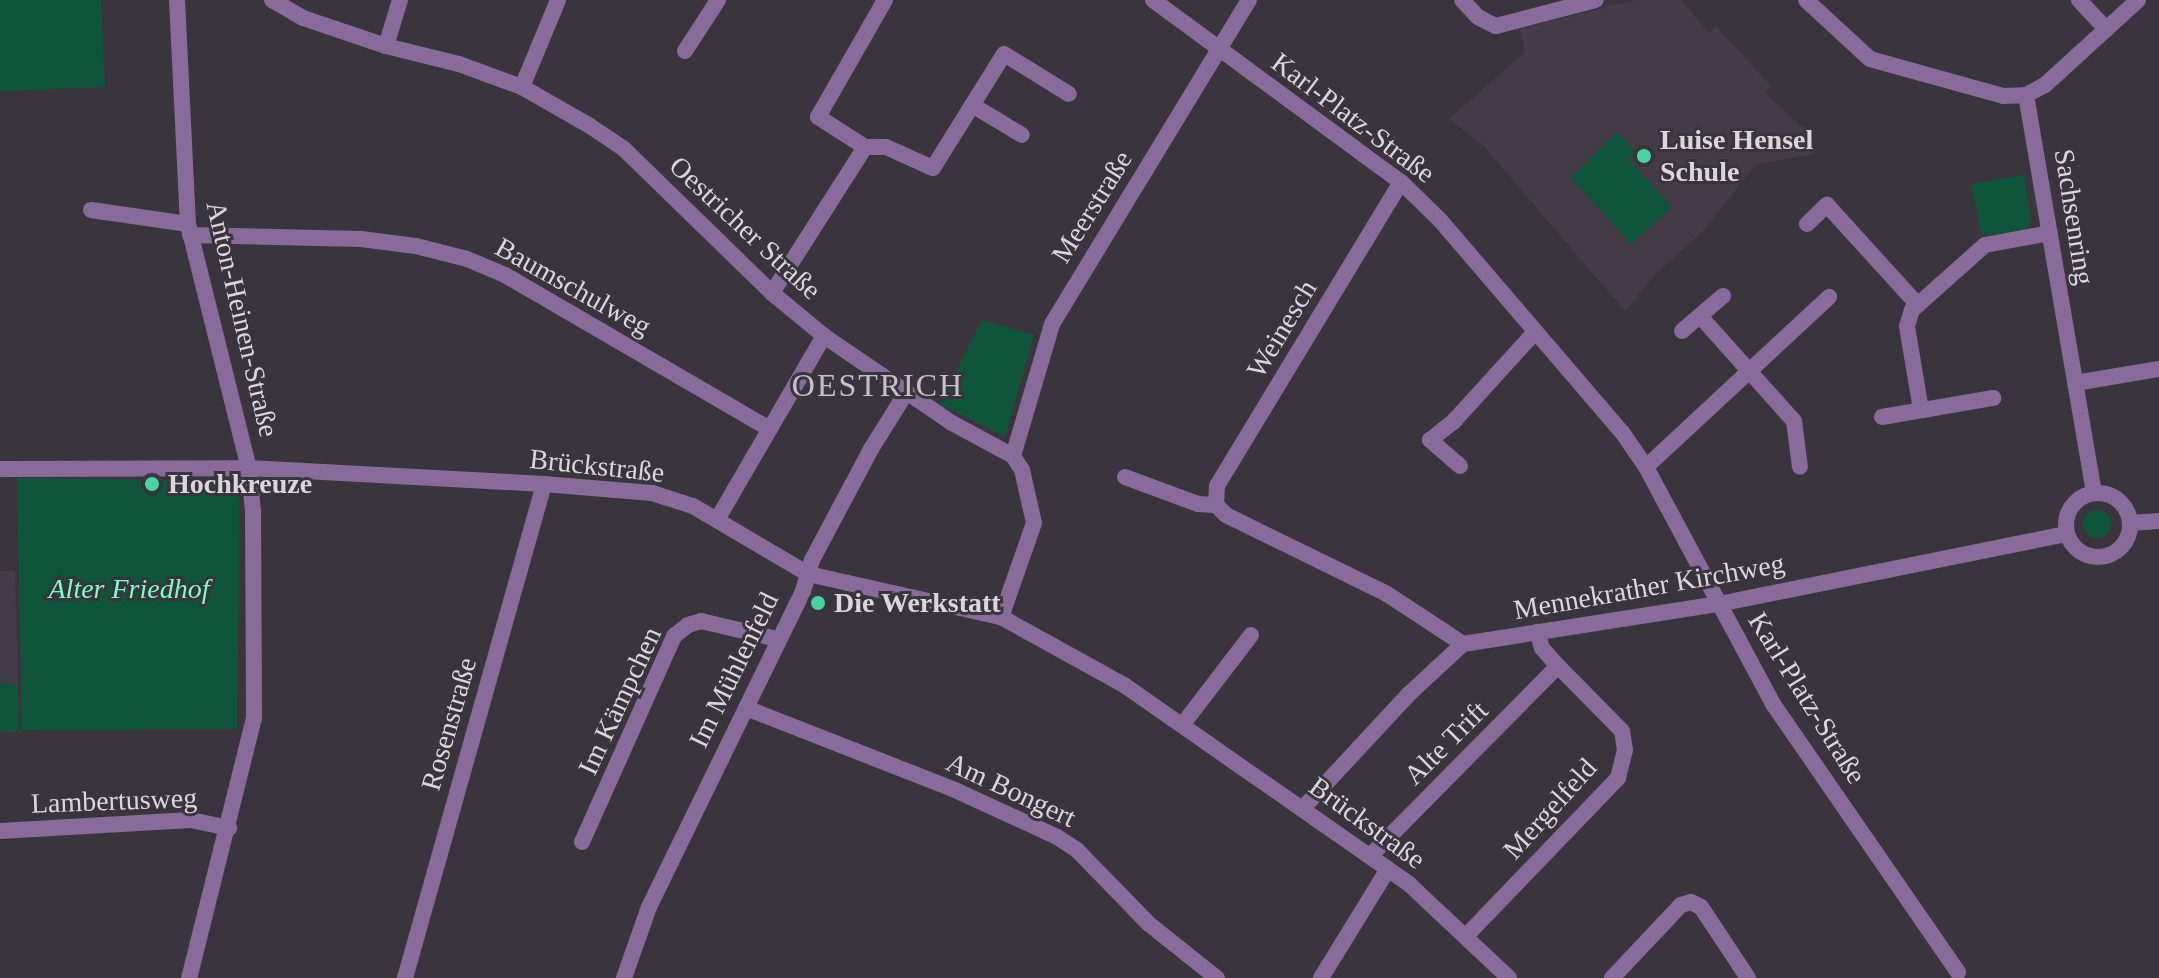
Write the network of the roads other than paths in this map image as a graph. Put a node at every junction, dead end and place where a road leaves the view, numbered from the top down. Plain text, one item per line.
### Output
1 (177, 0) edge
2 (272, 0) edge
3 (400, 0) edge
4 (558, 0) edge
5 (718, 0) edge
6 (885, 0) edge
7 (1153, 0) edge
8 (1249, 0) edge
9 (1462, 0) edge
10 (1596, 0) edge
11 (1806, 0) edge
12 (2079, 0) edge
13 (2138, 0) edge
14 (2106, 29) junction
15 (386, 46) junction
16 (1219, 49) junction
17 (685, 51) dead end
18 (522, 87) junction
19 (1069, 94) dead end
20 (2026, 95) junction
21 (972, 105) junction
22 (1022, 135) dead end
23 (865, 147) junction
24 (1401, 182) junction
25 (91, 210) dead end
26 (1807, 224) dead end
27 (189, 229) junction
28 (2050, 233) junction
29 (772, 293) junction
30 (1723, 296) dead end
31 (1829, 297) dead end
32 (1918, 305) junction
33 (1700, 316) junction
34 (1682, 331) dead end
35 (1535, 332) junction
36 (824, 336) junction
37 (2159, 369) edge
38 (1748, 372) junction
39 (2075, 383) junction
40 (906, 393) junction
41 (1993, 398) dead end
42 (1921, 410) junction
43 (1882, 417) dead end
44 (770, 429) junction
45 (1013, 456) junction
46 (1460, 466) dead end
47 (1646, 467) junction
48 (1800, 467) dead end
49 (249, 468) junction
50 (0, 469) edge
51 (1125, 477) dead end
52 (544, 484) junction
53 (2094, 493) junction
54 (1216, 505) junction
55 (718, 518) junction
56 (2159, 521) edge
57 (2130, 523) junction
58 (2067, 534) junction
59 (808, 574) junction
60 (1719, 604) junction
61 (1001, 617) junction
62 (1537, 632) junction
63 (1251, 635) dead end
64 (777, 639) junction
65 (1463, 644) junction
66 (1558, 666) junction
67 (746, 708) junction
68 (1183, 724) junction
69 (1303, 808) junction
70 (229, 828) junction
71 (0, 831) edge
72 (582, 842) dead end
73 (1370, 856) junction
74 (1388, 869) junction
75 (1466, 936) junction
76 (1958, 972) dead end
77 (189, 978) edge
78 (405, 978) edge
79 (624, 978) edge
80 (1217, 978) edge
81 (1321, 978) edge
82 (1509, 978) edge
83 (1612, 978) edge
84 (1748, 978) edge

1 - 27 street, Anton-Heinen-Straße
2 - 15 street, Oestricher Straße
3 - 15 street
4 - 18 street
5 - 17 street
6 - 23 street
7 - 16 street, Karl-Platz-Straße
8 - 16 street, Meerstraße
9 - 10 street
11 - 20 street
12 - 14 street
13 - 14 street
14 - 20 street
15 - 18 street, Oestricher Straße
16 - 24 street, Karl-Platz-Straße
16 - 45 street, Meerstraße
18 - 29 street, Oestricher Straße
19 - 21 street
20 - 28 street, Sachsenring
21 - 22 street
21 - 23 street
23 - 29 street
24 - 35 street, Karl-Platz-Straße
24 - 54 street, Weinesch
25 - 27 street, Baumschulweg
26 - 32 street
27 - 44 street, Baumschulweg
27 - 49 street, Anton-Heinen-Straße
28 - 32 street
28 - 39 street, Sachsenring
29 - 36 street, Oestricher Straße
30 - 33 street
31 - 38 street
32 - 42 street
33 - 34 street
33 - 38 street
35 - 46 street
35 - 47 street, Karl-Platz-Straße
36 - 40 street, Oestricher Straße
36 - 44 street
37 - 39 street
38 - 47 street
38 - 48 street
39 - 53 street, Sachsenring
40 - 45 street, Oestricher Straße
40 - 59 street, Im Mühlenfeld
41 - 42 street
42 - 43 street
44 - 55 street
45 - 61 street
47 - 60 street, Karl-Platz-Straße
49 - 50 street, Brückstraße
49 - 52 street, Brückstraße
49 - 70 street, Anton-Heinen-Straße
51 - 54 street
52 - 55 street, Brückstraße
52 - 78 street, Rosenstraße
53 - 57 street
53 - 58 street
54 - 65 street
55 - 59 street, Brückstraße
56 - 57 street
57 - 58 street
58 - 60 street, Mennekrather Kirchweg
59 - 61 street, Brückstraße
59 - 64 street, Im Mühlenfeld
60 - 62 street, Mennekrather Kirchweg
60 - 76 street, Karl-Platz-Straße
61 - 68 street, Brückstraße
62 - 65 street, Mennekrather Kirchweg
62 - 66 street, Mergelfeld
63 - 68 street
64 - 67 street, Im Mühlenfeld
64 - 72 street, Im Kämpchen
65 - 69 street
66 - 73 street, Alte Trift
66 - 75 street, Mergelfeld
67 - 79 street, Im Mühlenfeld
67 - 80 street, Am Bongert
68 - 69 street, Brückstraße
69 - 73 street, Brückstraße
70 - 71 street, Lambertusweg
70 - 77 street, Anton-Heinen-Straße
73 - 74 street, Brückstraße
74 - 75 street, Brückstraße
74 - 81 street
75 - 82 street, Brückstraße
83 - 84 street

